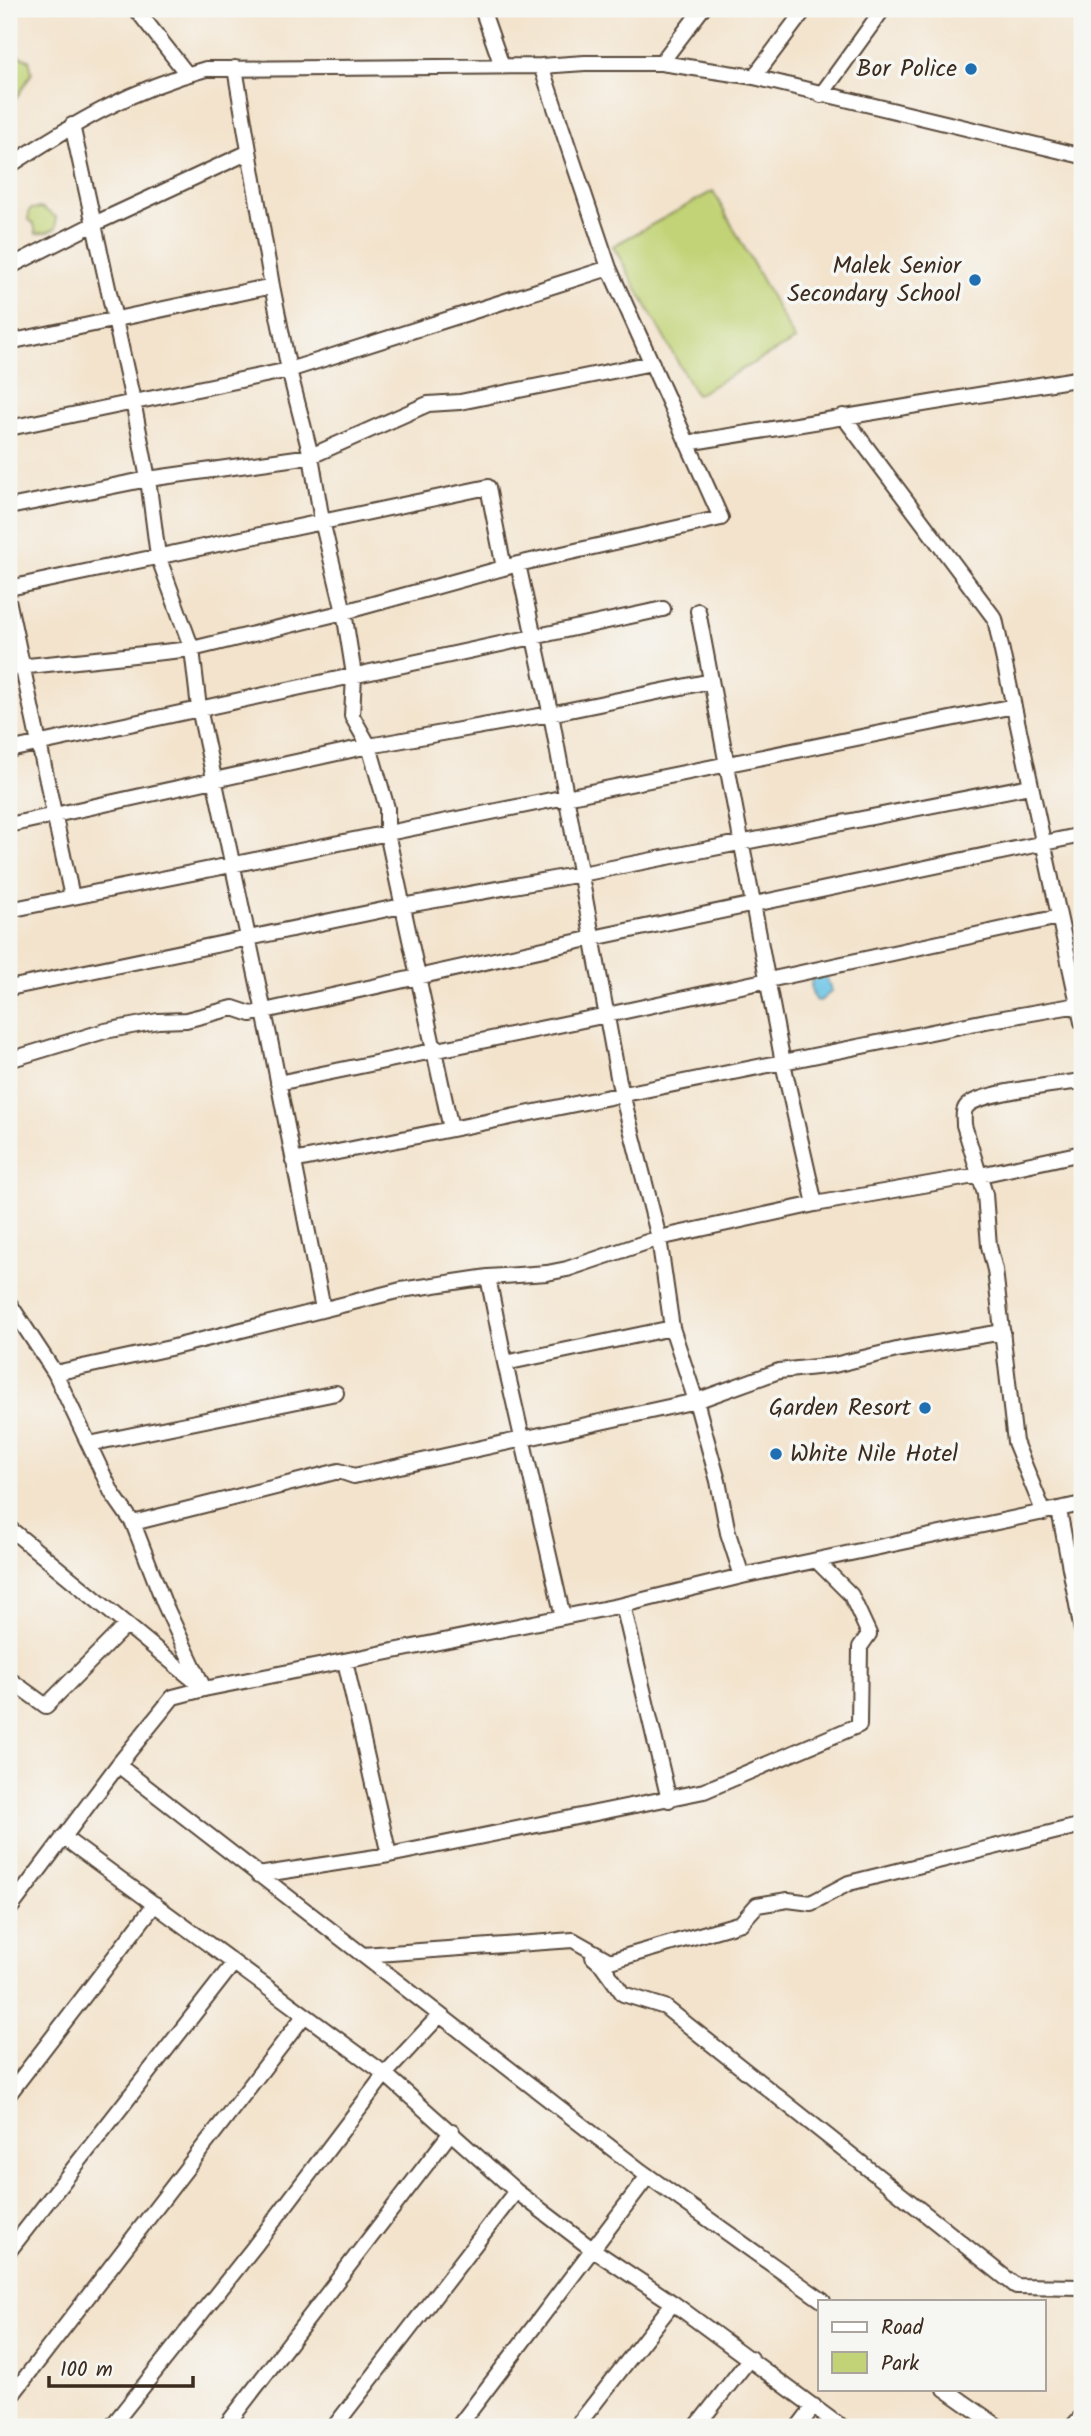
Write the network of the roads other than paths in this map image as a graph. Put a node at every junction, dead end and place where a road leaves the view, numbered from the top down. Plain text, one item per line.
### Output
1 (482, 9) edge
2 (702, 9) edge
3 (805, 9) edge
4 (883, 9) edge
5 (140, 10) edge
6 (661, 63) junction
7 (502, 66) junction
8 (541, 66) junction
9 (235, 68) junction
10 (187, 74) junction
11 (754, 77) junction
12 (821, 95) junction
13 (72, 125) junction
14 (249, 152) junction
15 (1082, 156) edge
16 (9, 166) edge
17 (94, 224) junction
18 (9, 267) edge
19 (609, 268) junction
20 (272, 286) junction
21 (115, 321) junction
22 (9, 342) edge
23 (652, 363) junction
24 (289, 370) junction
25 (1082, 378) edge
26 (134, 401) junction
27 (843, 416) junction
28 (9, 428) edge
29 (687, 443) junction
30 (311, 456) junction
31 (148, 479) junction
32 (9, 507) edge
33 (322, 521) junction
34 (158, 556) junction
35 (511, 566) junction
36 (9, 587) edge
37 (9, 604) edge
38 (663, 609) dead end
39 (698, 611) dead end
40 (344, 612) junction
41 (535, 637) junction
42 (192, 649) junction
43 (15, 667) edge
44 (354, 675) junction
45 (711, 681) junction
46 (1014, 706) junction
47 (199, 708) junction
48 (550, 714) junction
49 (38, 744) junction
50 (369, 746) junction
51 (9, 750) edge
52 (727, 765) junction
53 (215, 781) junction
54 (1030, 786) junction
55 (566, 797) junction
56 (54, 815) junction
57 (9, 825) edge
58 (387, 834) junction
59 (1082, 835) edge
60 (740, 843) junction
61 (1043, 843) junction
62 (233, 864) junction
63 (580, 874) junction
64 (72, 897) junction
65 (752, 904) junction
66 (402, 906) junction
67 (9, 910) edge
68 (1059, 917) junction
69 (248, 937) junction
70 (593, 939) junction
71 (416, 978) junction
72 (767, 980) junction
73 (9, 988) edge
74 (1079, 1005) junction
75 (264, 1011) junction
76 (607, 1015) junction
77 (1082, 1022) edge
78 (433, 1051) junction
79 (9, 1060) edge
80 (783, 1063) junction
81 (1082, 1081) edge
82 (278, 1083) junction
83 (622, 1096) junction
84 (451, 1129) junction
85 (1082, 1153) edge
86 (293, 1161) junction
87 (980, 1175) junction
88 (815, 1204) junction
89 (659, 1238) junction
90 (488, 1276) junction
91 (9, 1303) edge
92 (323, 1308) junction
93 (672, 1328) junction
94 (1003, 1332) junction
95 (505, 1363) junction
96 (55, 1373) junction
97 (336, 1393) dead end
98 (696, 1401) junction
99 (522, 1440) junction
100 (89, 1444) junction
101 (1082, 1504) edge
102 (1051, 1511) junction
103 (133, 1524) junction
104 (9, 1528) edge
105 (817, 1561) junction
106 (742, 1576) junction
107 (623, 1605) junction
108 (563, 1617) junction
109 (125, 1625) junction
110 (1082, 1631) edge
111 (345, 1661) junction
112 (9, 1679) edge
113 (204, 1689) junction
114 (118, 1765) junction
115 (669, 1800) junction
116 (1082, 1825) edge
117 (63, 1837) junction
118 (389, 1855) junction
119 (258, 1875) junction
120 (155, 1903) junction
121 (9, 1910) edge
122 (573, 1940) junction
123 (363, 1955) junction
124 (233, 1964) junction
125 (440, 2015) junction
126 (304, 2016) junction
127 (384, 2074) junction
128 (9, 2094) edge
129 (452, 2131) junction
130 (648, 2176) junction
131 (516, 2190) junction
132 (592, 2249) junction
133 (9, 2251) edge
134 (1082, 2287) edge
135 (822, 2300) edge
136 (673, 2302) junction
137 (750, 2358) junction
138 (946, 2390) edge
139 (9, 2399) edge
140 (814, 2406) junction
141 (1082, 2416) edge
142 (111, 2427) edge
143 (225, 2427) edge
144 (334, 2427) edge
145 (458, 2427) edge
146 (576, 2427) edge
147 (696, 2427) edge
148 (798, 2427) edge
149 (841, 2427) edge
150 (999, 2427) edge
151 (1072, 2427) edge

1 - 7 street
2 - 6 street
3 - 11 street
4 - 12 street
5 - 10 street
6 - 8 street
6 - 11 street
7 - 8 street
7 - 9 street
8 - 19 street
9 - 10 street
9 - 14 street
10 - 13 street
11 - 12 street
12 - 15 street
13 - 16 street
13 - 17 street
14 - 17 street
14 - 20 street
17 - 18 street
17 - 21 street
19 - 23 street
19 - 24 street
20 - 21 street
20 - 24 street
21 - 22 street
21 - 26 street
23 - 29 street
23 - 30 street
24 - 26 street
24 - 30 street
25 - 27 street
26 - 28 street
26 - 31 street
27 - 29 street
27 - 46 street
29 - 35 street
30 - 31 street
30 - 33 street
31 - 32 street
31 - 34 street
33 - 34 street
33 - 35 street
33 - 40 street
34 - 36 street
34 - 42 street
35 - 40 street
35 - 41 street
37 - 43 street
38 - 41 street
39 - 45 street
40 - 42 street
40 - 44 street
41 - 44 street
41 - 48 street
42 - 43 street
42 - 47 street
43 - 49 street
44 - 47 street
44 - 50 street
45 - 48 street
45 - 52 street
46 - 52 street
46 - 54 street
47 - 49 street
47 - 53 street
48 - 50 street
48 - 55 street
49 - 51 street
49 - 56 street
50 - 53 street
50 - 58 street
52 - 55 street
52 - 60 street
53 - 56 street
53 - 62 street
54 - 60 street
54 - 61 street
55 - 58 street
55 - 63 street
56 - 57 street
56 - 64 street
58 - 62 street
58 - 66 street
59 - 61 street
60 - 63 street
60 - 65 street
61 - 65 street
61 - 68 street
62 - 64 street
62 - 69 street
63 - 66 street
63 - 70 street
64 - 67 street
65 - 70 street
65 - 72 street
66 - 69 street
66 - 71 street
68 - 72 street
68 - 74 street
69 - 73 street
69 - 75 street
70 - 71 street
70 - 76 street
71 - 75 street
71 - 78 street
72 - 76 street
72 - 80 street
74 - 77 street
74 - 80 street
75 - 79 street
75 - 82 street
76 - 78 street
76 - 83 street
78 - 82 street
78 - 84 street
80 - 83 street
80 - 88 street
81 - 87 street
82 - 86 street
83 - 84 street
83 - 89 street
84 - 86 street
85 - 87 street
86 - 92 street
87 - 88 street
87 - 94 street
88 - 89 street
89 - 90 street
89 - 93 street
90 - 92 street
90 - 95 street
91 - 96 street
92 - 96 street
93 - 95 street
93 - 98 street
94 - 98 street
94 - 102 street
95 - 99 street
96 - 100 street
97 - 100 street
98 - 99 street
98 - 106 street
99 - 103 street
99 - 108 street
100 - 103 street
101 - 102 street
102 - 105 street
102 - 110 street
103 - 113 street
104 - 109 street
105 - 106 street
105 - 115 street
106 - 107 street
107 - 108 street
107 - 115 street
108 - 111 street
109 - 112 street
109 - 113 street
111 - 113 street
111 - 118 street
113 - 114 street
114 - 117 street
114 - 119 street
115 - 118 street
116 - 122 street
117 - 120 street
117 - 121 street
118 - 119 street
119 - 123 street
120 - 124 street
120 - 128 street
122 - 123 street
122 - 134 street
123 - 125 street
124 - 126 street
124 - 133 street
125 - 127 street
125 - 130 street
126 - 127 street
126 - 139 street
127 - 129 street
127 - 142 street
129 - 131 street
129 - 143 street
130 - 132 street
130 - 135 street
131 - 132 street
131 - 144 street
132 - 136 street
132 - 145 street
136 - 137 street
136 - 146 street
137 - 140 street
137 - 147 street
138 - 150 street
140 - 148 street
140 - 149 street
141 - 151 street

